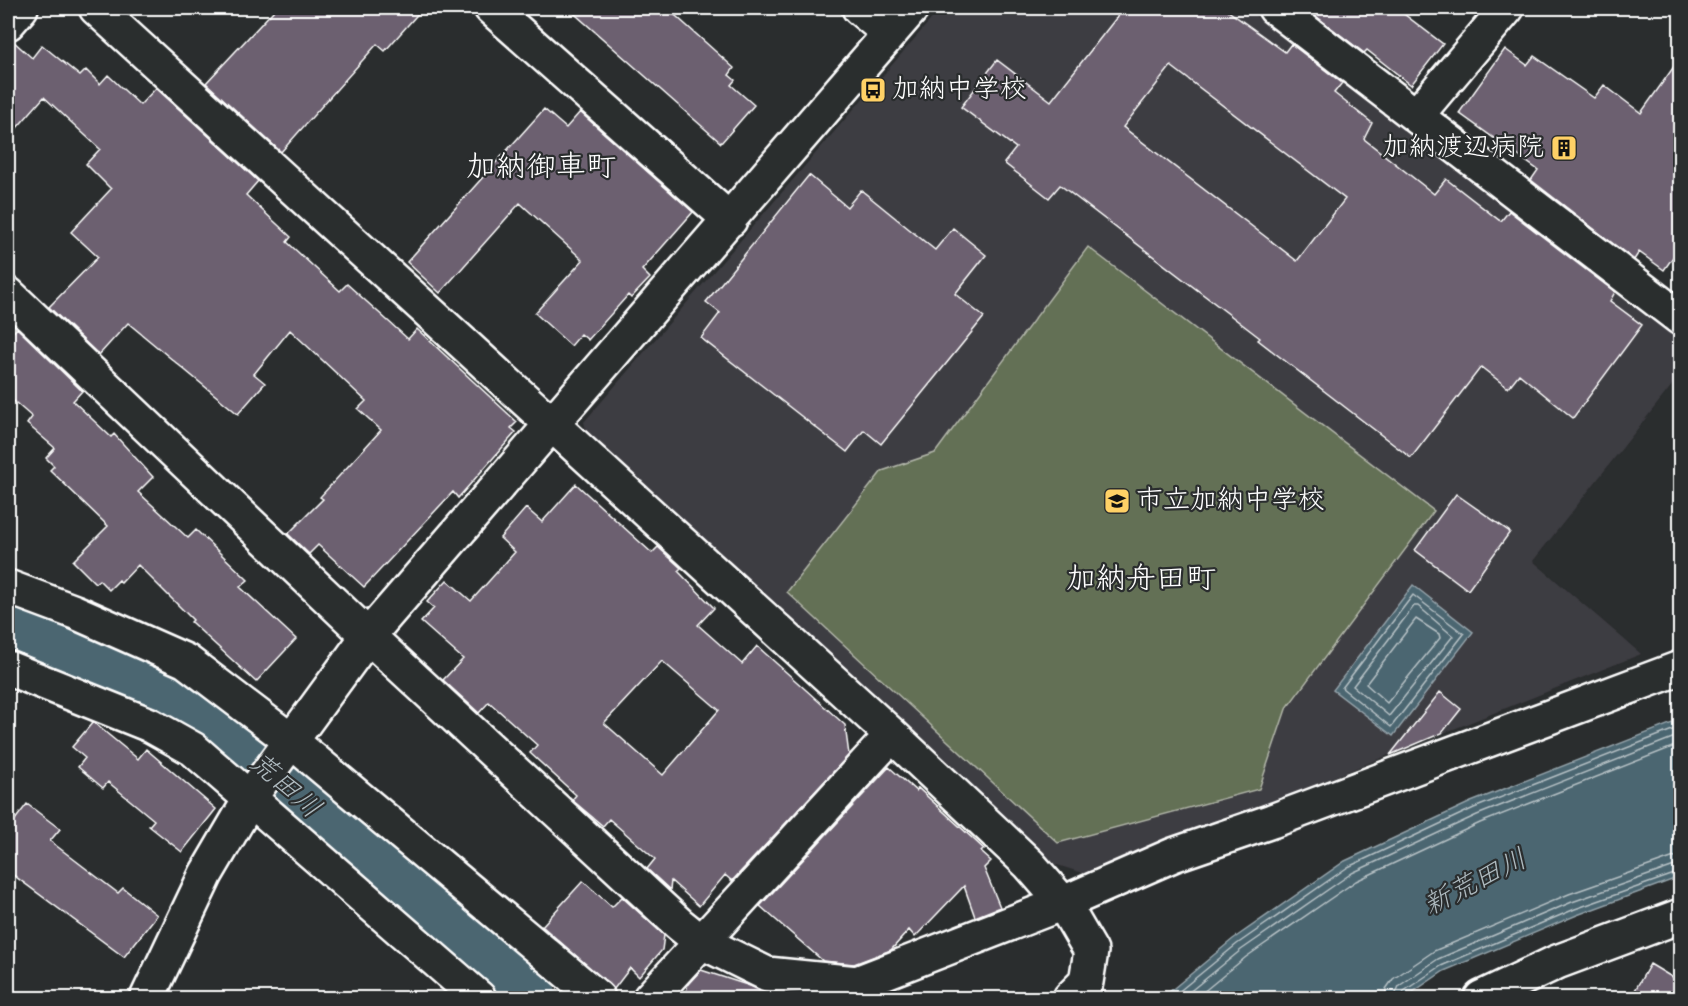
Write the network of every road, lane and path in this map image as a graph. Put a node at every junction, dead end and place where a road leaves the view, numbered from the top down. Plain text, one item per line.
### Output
1 (21, 8) edge
2 (96, 8) edge
3 (492, 8) edge
4 (859, 8) edge
5 (912, 8) edge
6 (1275, 8) edge
7 (1507, 8) edge
8 (8, 23) edge
9 (890, 33) junction
10 (1416, 116) junction
11 (730, 220) junction
12 (8, 294) edge
13 (1680, 318) edge
14 (551, 423) junction
15 (8, 587) edge
16 (368, 636) junction
17 (8, 668) edge
18 (1680, 668) edge
19 (892, 735) junction
20 (285, 747) junction
21 (253, 794) junction
22 (1063, 903) junction
23 (1680, 916) edge
24 (700, 941) junction
25 (147, 999) edge
26 (479, 999) edge
27 (598, 999) edge
28 (650, 999) edge
29 (1070, 999) edge
30 (1481, 999) edge

1 - 8 street
2 - 14 street
3 - 11 street
4 - 9 street
5 - 9 street
6 - 10 street
7 - 10 street
9 - 11 street
10 - 13 street
11 - 14 street
12 - 16 street
14 - 16 street
14 - 19 street
15 - 20 street
16 - 20 street
16 - 24 street
17 - 21 street
18 - 22 street
19 - 22 street
19 - 24 street
20 - 21 street
20 - 27 street
21 - 25 street
21 - 26 street
22 - 24 street
22 - 29 street
23 - 30 street
24 - 28 street

